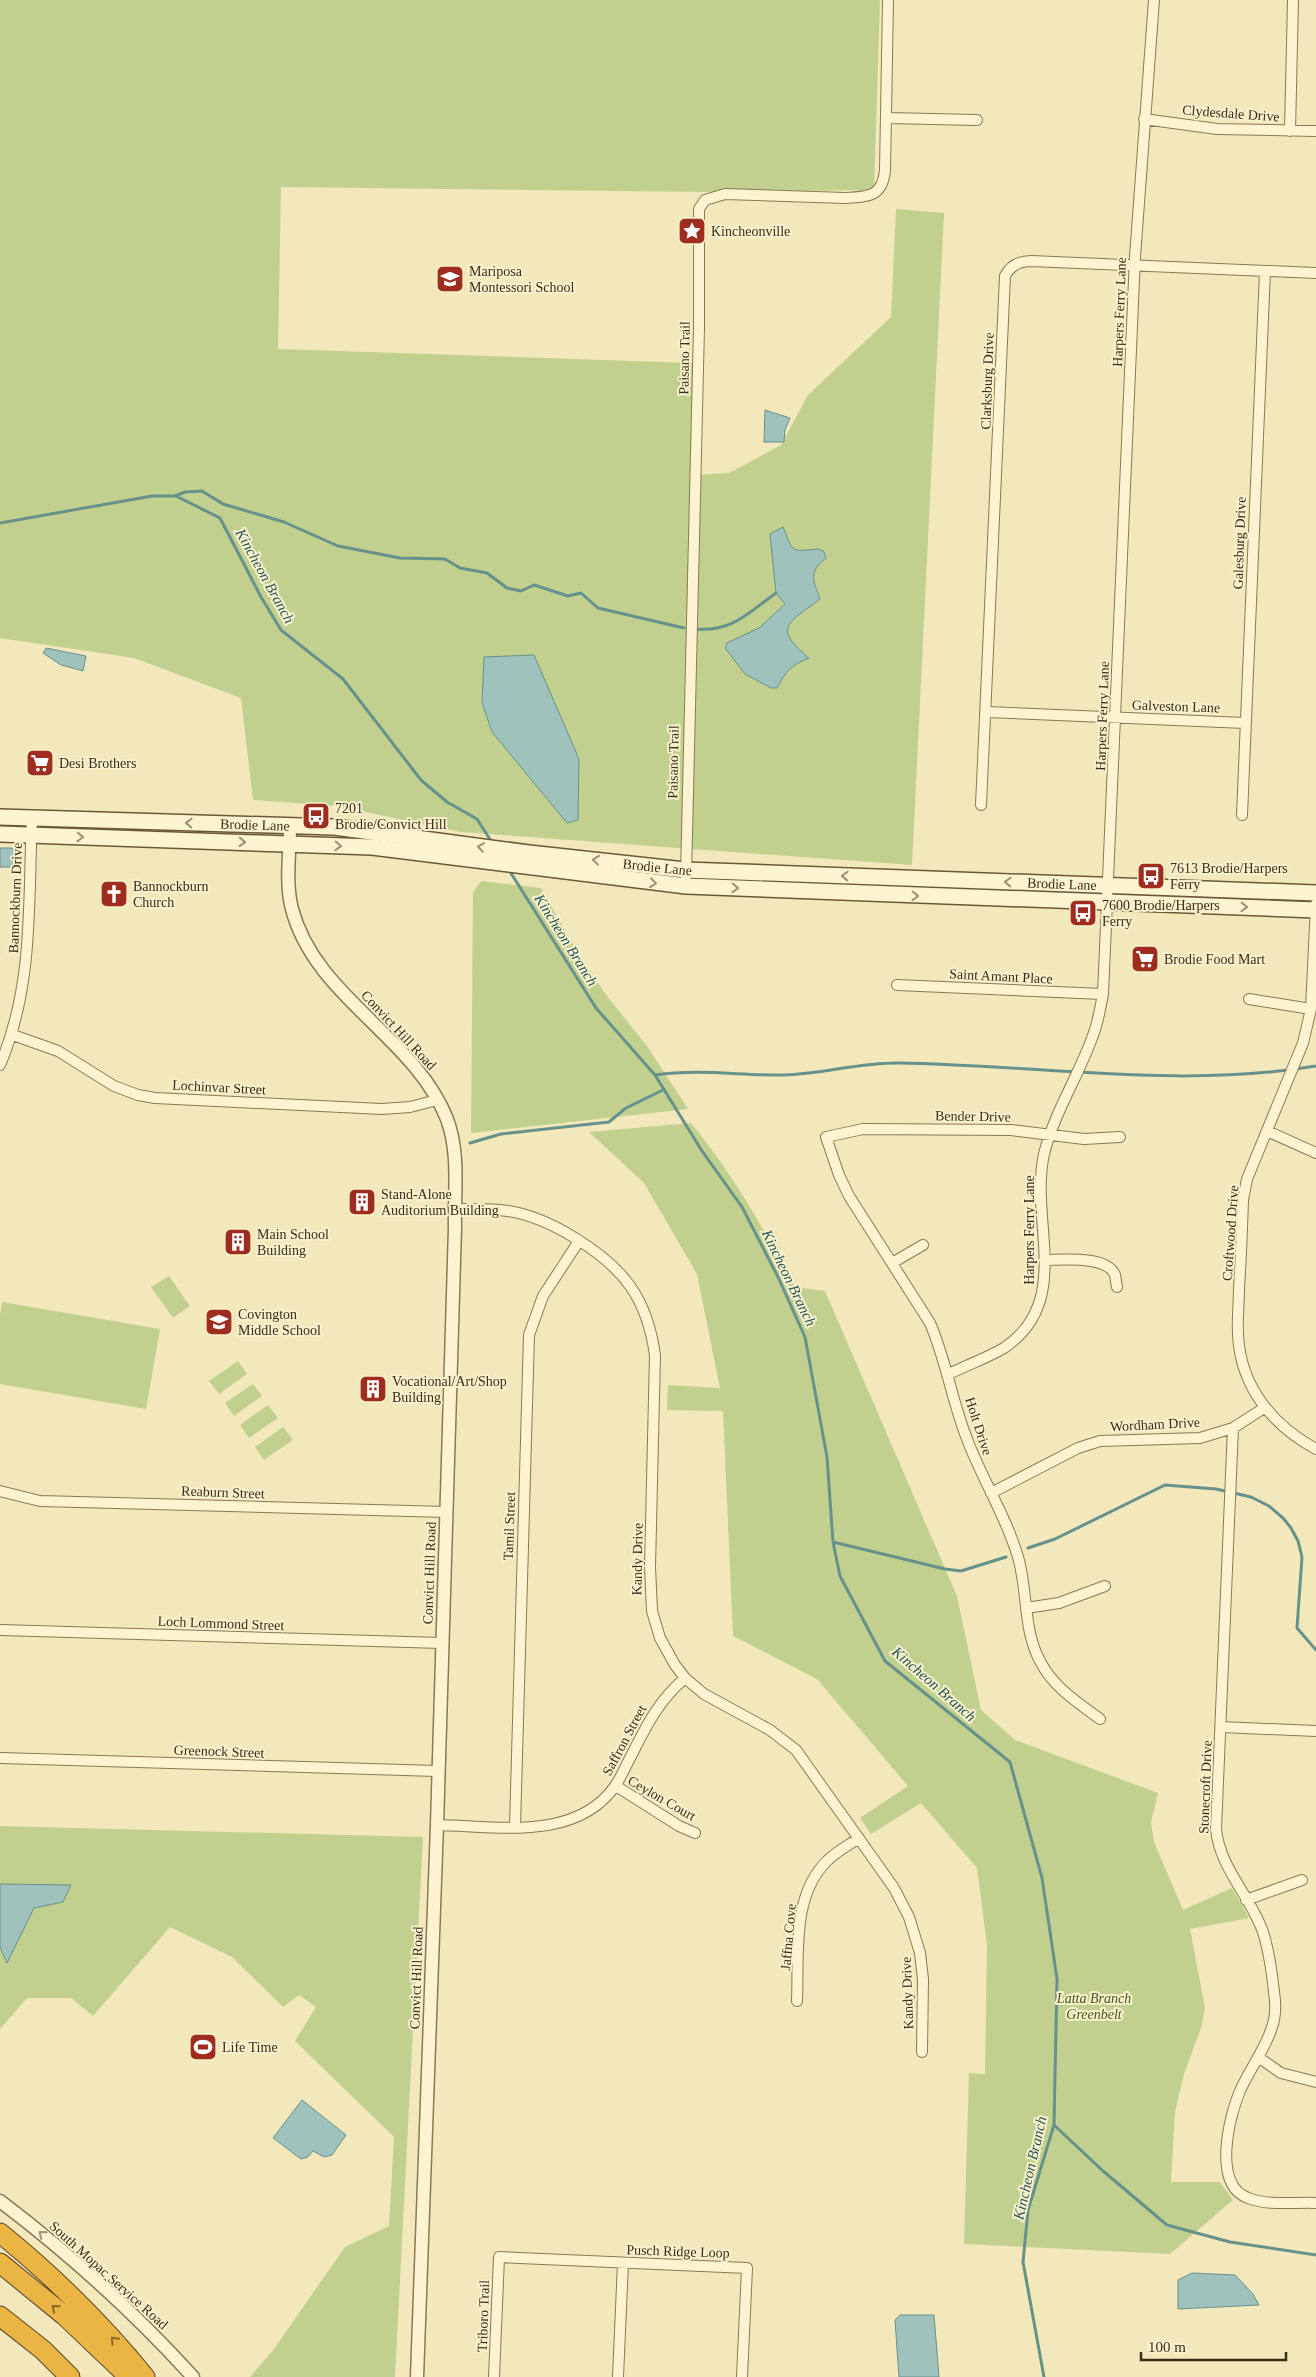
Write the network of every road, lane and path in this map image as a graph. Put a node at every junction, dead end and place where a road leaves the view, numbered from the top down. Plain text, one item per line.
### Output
1 (888, 0) edge
2 (1154, 0) edge
3 (1293, 0) edge
4 (887, 118) junction
5 (1144, 118) junction
6 (977, 120) dead end
7 (1290, 131) junction
8 (1316, 132) edge
9 (1134, 266) junction
10 (1265, 271) junction
11 (1316, 273) edge
12 (986, 712) junction
13 (1116, 717) junction
14 (1245, 722) junction
15 (981, 805) dead end
16 (1242, 815) dead end
17 (0, 817) edge
18 (32, 818) junction
19 (290, 826) junction
20 (0, 834) edge
21 (31, 835) junction
22 (290, 843) junction
23 (532, 860) junction
24 (685, 870) junction
25 (686, 886) junction
26 (1109, 886) junction
27 (1316, 894) edge
28 (1108, 903) junction
29 (1316, 910) edge
30 (896, 985) dead end
31 (1103, 994) junction
32 (1249, 999) dead end
33 (1311, 1008) junction
34 (13, 1035) junction
35 (0, 1065) edge
36 (437, 1100) junction
37 (1267, 1131) junction
38 (1051, 1136) junction
39 (826, 1137) joint
40 (1120, 1137) dead end
41 (1316, 1153) edge
42 (455, 1209) junction
43 (579, 1241) junction
44 (923, 1245) dead end
45 (1044, 1260) junction
46 (892, 1263) junction
47 (1117, 1287) dead end
48 (949, 1374) junction
49 (1264, 1408) junction
50 (1233, 1428) junction
51 (1316, 1449) edge
52 (0, 1491) edge
53 (992, 1493) junction
54 (446, 1512) junction
55 (1105, 1586) dead end
56 (1026, 1608) junction
57 (0, 1630) edge
58 (442, 1643) junction
59 (685, 1678) junction
60 (1100, 1719) dead end
61 (1221, 1727) junction
62 (1316, 1731) edge
63 (0, 1758) edge
64 (438, 1771) junction
65 (616, 1786) junction
66 (437, 1825) junction
67 (515, 1826) junction
68 (695, 1833) dead end
69 (860, 1838) junction
70 (1302, 1880) dead end
71 (1246, 1900) junction
72 (797, 2002) dead end
73 (922, 2052) dead end
74 (1258, 2057) junction
75 (1316, 2082) edge
76 (0, 2201) edge
77 (1316, 2203) edge
78 (0, 2233) edge
79 (499, 2257) joint
80 (0, 2263) edge
81 (623, 2263) junction
82 (0, 2316) edge
83 (70, 2377) edge
84 (128, 2377) edge
85 (146, 2377) edge
86 (193, 2377) edge
87 (417, 2377) edge
88 (494, 2377) edge
89 (618, 2377) edge
90 (742, 2377) edge

1 - 4 street, Paisano Trail
2 - 5 street, Harpers Ferry Lane
3 - 7 street
4 - 6 street
4 - 24 street, Paisano Trail
5 - 7 street, Clydesdale Drive
5 - 9 street, Harpers Ferry Lane
7 - 8 street, Clydesdale Drive
9 - 10 street, Clarksburg Drive
9 - 12 street, Clarksburg Drive
9 - 13 street, Harpers Ferry Lane
10 - 11 street, Clarksburg Drive
10 - 14 street, Galesburg Drive
12 - 13 street, Galveston Lane
12 - 15 street, Clarksburg Drive
13 - 14 street, Galveston Lane
13 - 26 street, Harpers Ferry Lane
14 - 16 street, Galesburg Drive
17 - 18 main road, Brodie Lane
19 -> 18 main road, Brodie Lane
18 - 21 street, Bannockburn Drive
19 - 22 street, Convict Hill Road
23 -> 19 main road, Brodie Lane
20 - 21 main road, Brodie Lane
21 -> 22 main road, Brodie Lane
21 - 34 street, Bannockburn Drive
22 -> 23 main road, Brodie Lane
22 - 36 street, Convict Hill Road
24 -> 23 main road, Brodie Lane
23 -> 25 main road, Brodie Lane
24 - 25 street, Paisano Trail
26 -> 24 main road, Brodie Lane
25 -> 28 main road, Brodie Lane
26 - 27 main road, Brodie Lane
26 - 28 street, Harpers Ferry Lane
27 - 29 street, Croftwood Drive
28 -> 29 main road, Brodie Lane
28 - 31 street, Harpers Ferry Lane
29 - 33 street, Croftwood Drive
30 - 31 street, Saint Amant Place
31 - 38 street, Harpers Ferry Lane
32 - 33 street
33 - 37 street, Croftwood Drive
34 - 35 street, Bannockburn Drive
34 - 36 street, Lochinvar Street
36 - 42 street, Convict Hill Road
37 - 41 street
37 - 49 street, Croftwood Drive
38 - 39 street, Bender Drive
38 - 40 street, Bender Drive
38 - 45 street, Harpers Ferry Lane
39 - 46 street, Holt Drive
42 - 43 street, Kandy Drive
42 - 54 street, Convict Hill Road
43 - 59 street, Kandy Drive
43 - 67 street, Tamil Street
44 - 46 street
45 - 47 street
45 - 48 street, Harpers Ferry Lane
46 - 48 street, Holt Drive
48 - 53 street, Holt Drive
49 - 50 street, Wordham Drive
49 - 51 street, Croftwood Drive
50 - 53 street, Wordham Drive
50 - 61 street, Stonecroft Drive
52 - 54 street, Reaburn Street
53 - 56 street, Holt Drive
54 - 58 street, Convict Hill Road
55 - 56 street
56 - 60 street, Holt Drive
57 - 58 street, Loch Lommond Street
58 - 64 street, Convict Hill Road
59 - 65 street, Saffron Street
59 - 69 street, Kandy Drive
61 - 62 street
61 - 71 street, Stonecroft Drive
63 - 64 street, Greenock Street
64 - 66 street, Convict Hill Road
65 - 67 street, Saffron Street
65 - 68 street, Ceylon Court
66 - 67 street, Saffron Street
66 - 87 street, Convict Hill Road
69 - 72 street, Jaffna Cove
69 - 73 street, Kandy Drive
70 - 71 street
71 - 74 street, Stonecroft Drive
74 - 75 street
74 - 77 street, Stonecroft Drive
86 -> 76 street, South Mopac Service Road
85 -> 78 highway
79 - 81 street, Pusch Ridge Loop
79 - 88 street, Triboro Trail
84 -> 80 highway
81 - 89 street
81 - 90 street, Pusch Ridge Loop
82 - 83 highway

